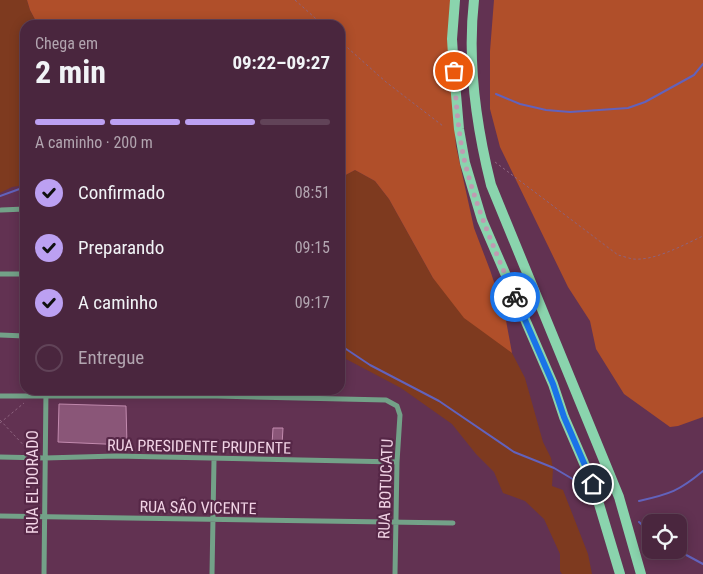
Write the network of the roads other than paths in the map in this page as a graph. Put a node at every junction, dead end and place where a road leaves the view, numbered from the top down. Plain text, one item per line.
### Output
1 (455, 0) edge
2 (474, 0) edge
3 (20, 209) edge
4 (1, 210) edge
5 (0, 274) edge
6 (20, 274) edge
7 (0, 335) edge
8 (20, 336) edge
9 (132, 395) edge
10 (265, 395) edge
11 (0, 396) edge
12 (46, 397) junction
13 (0, 457) edge
14 (45, 458) junction
15 (214, 460) junction
16 (397, 462) junction
17 (0, 516) edge
18 (45, 517) junction
19 (214, 519) junction
20 (396, 523) junction
21 (453, 523) dead end
22 (44, 574) edge
23 (212, 574) edge
24 (396, 574) edge
25 (620, 574) edge
26 (641, 574) edge

1 - 25 main road
2 - 26 main road
3 - 4 street
5 - 6 street
7 - 8 street
9 - 12 street
10 - 16 street, RUA BOTUCATU
11 - 12 street
12 - 14 street, RUA EL'DORADO
13 - 14 street, RUA PRESIDENTE PRUDENTE
14 - 15 street, RUA PRESIDENTE PRUDENTE
14 - 18 street, RUA EL'DORADO
15 - 16 street, RUA PRESIDENTE PRUDENTE
15 - 19 street
16 - 20 street, RUA BOTUCATU
17 - 18 street, RUA SÃO VICENTE
18 - 19 street, RUA SÃO VICENTE
18 - 22 street, RUA EL'DORADO
19 - 20 street, RUA SÃO VICENTE
19 - 23 street
20 - 21 street, RUA SÃO VICENTE
20 - 24 street, RUA BOTUCATU

